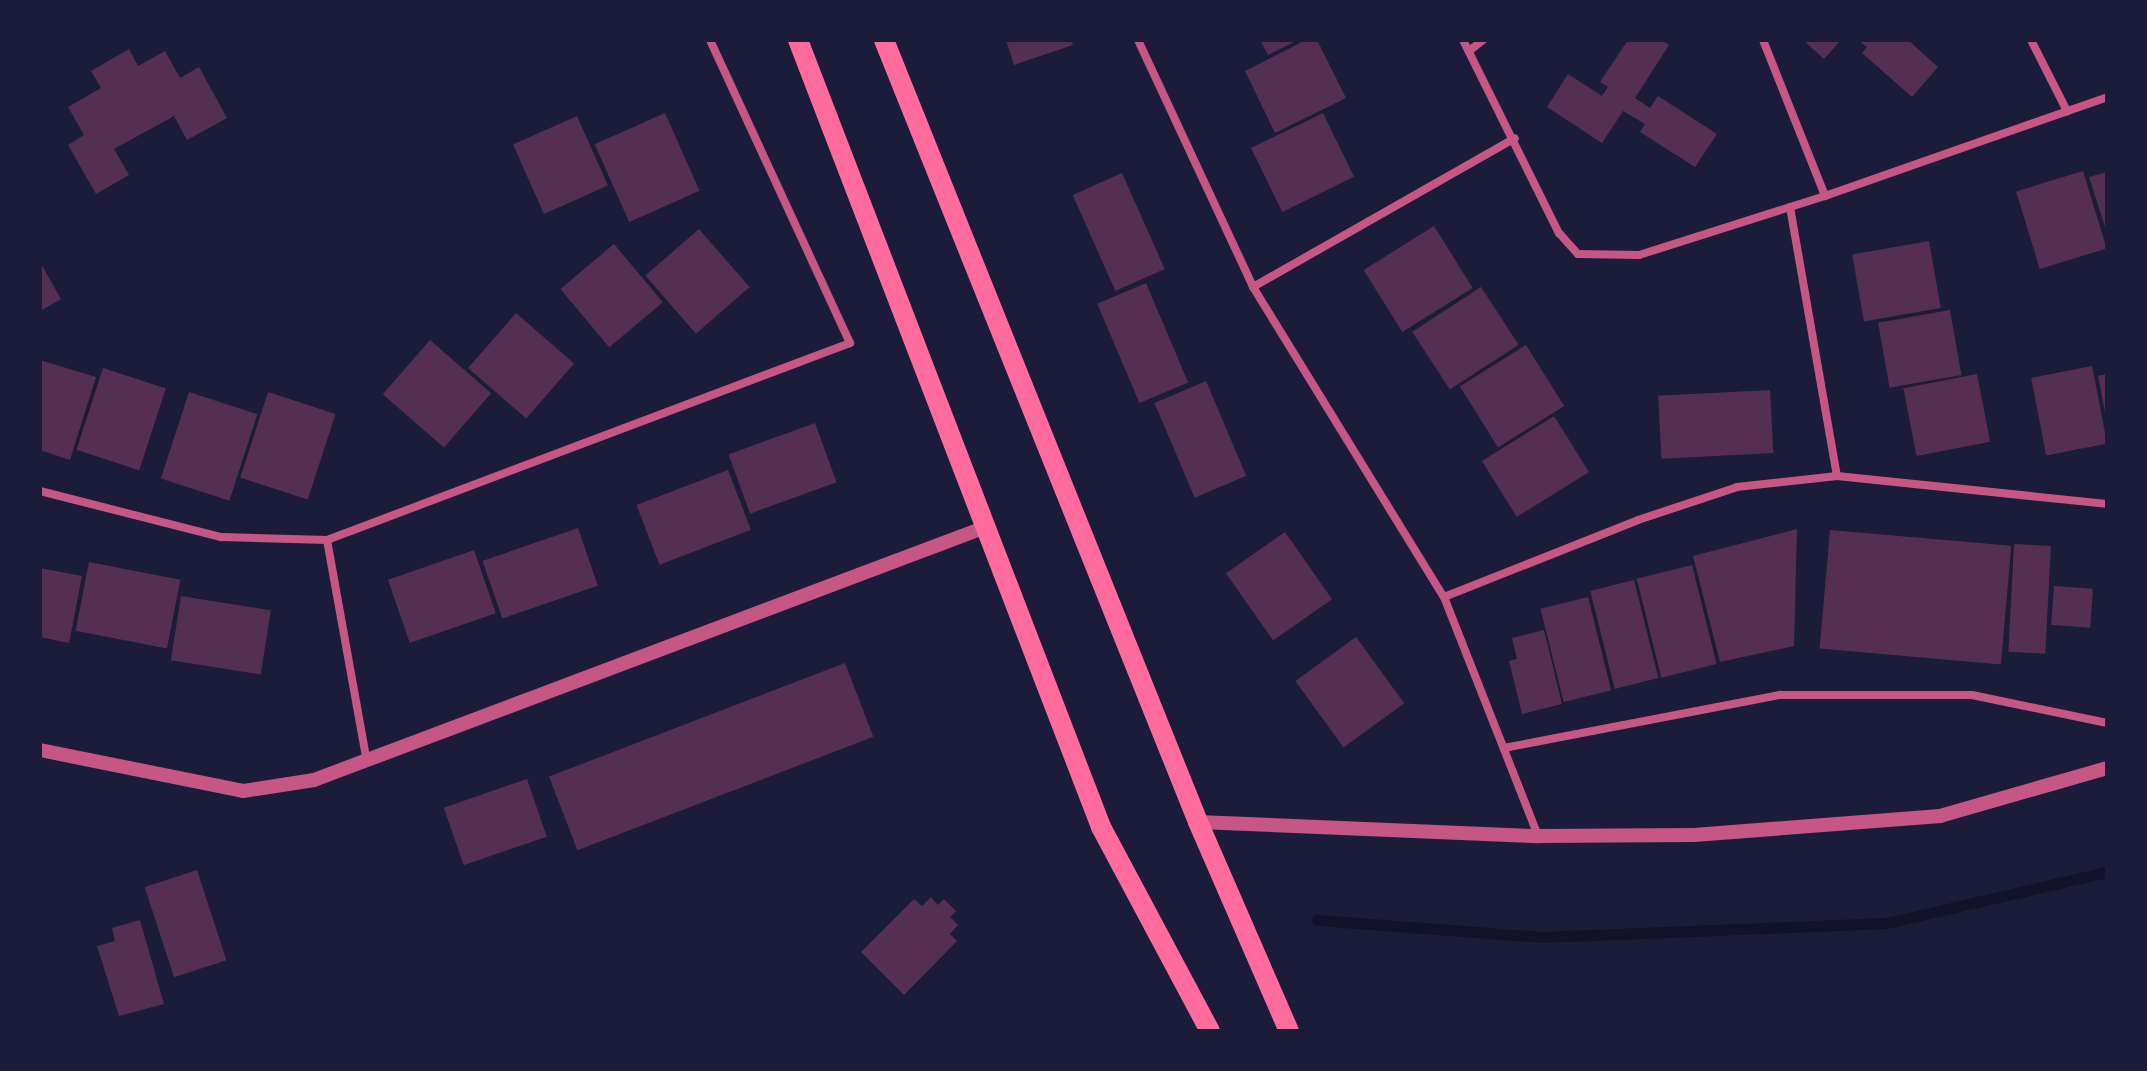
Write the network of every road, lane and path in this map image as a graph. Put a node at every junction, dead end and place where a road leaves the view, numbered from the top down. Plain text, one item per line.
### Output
1 (710, 40) edge
2 (798, 40) edge
3 (884, 40) edge
4 (1138, 40) edge
5 (1463, 40) edge
6 (1483, 40) edge
7 (1763, 40) edge
8 (2031, 40) edge
9 (1469, 51) junction
10 (2107, 97) edge
11 (2067, 111) junction
12 (1515, 138) junction
13 (1825, 196) junction
14 (1790, 207) junction
15 (1253, 287) junction
16 (1837, 476) junction
17 (40, 491) edge
18 (2107, 504) edge
19 (983, 528) junction
20 (327, 540) junction
21 (1444, 597) junction
22 (2107, 723) edge
23 (1504, 748) junction
24 (40, 750) edge
25 (367, 763) junction
26 (2107, 768) edge
27 (1198, 822) junction
28 (1538, 836) junction
29 (1210, 1031) edge
30 (1289, 1031) edge

1 - 20 street
2 - 19 main road
3 - 27 main road
4 - 15 street
5 - 9 street
6 - 9 street
7 - 13 street
8 - 11 street
9 - 12 street
10 - 11 street
11 - 13 street
12 - 14 street
12 - 15 street
13 - 14 street
14 - 16 street
15 - 21 street
16 - 18 street
16 - 21 street
17 - 20 street
19 - 25 street
19 - 29 main road
20 - 25 street
21 - 23 street
22 - 23 street
23 - 28 street
24 - 25 street
26 - 28 street
27 - 28 street
27 - 30 main road

